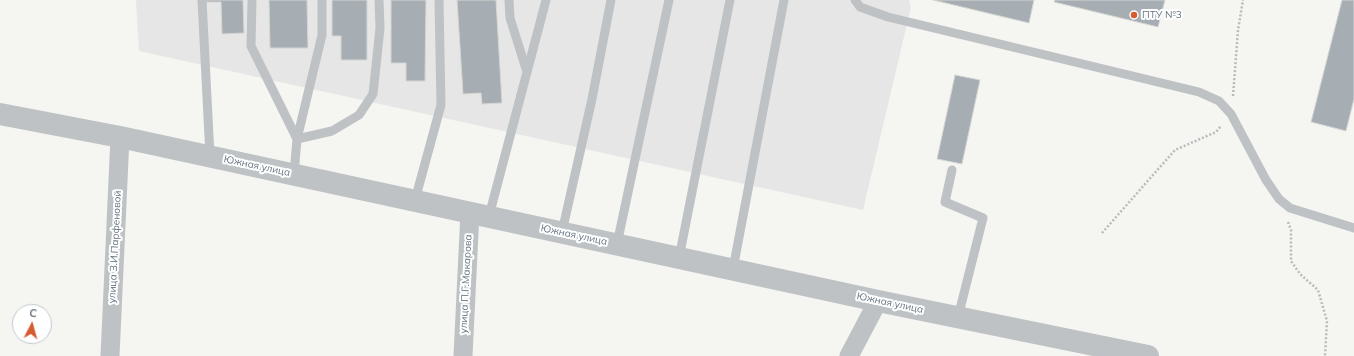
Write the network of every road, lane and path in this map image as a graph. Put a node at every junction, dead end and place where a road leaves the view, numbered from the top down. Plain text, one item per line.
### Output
1 (202, 0) edge
2 (252, 0) edge
3 (322, 0) edge
4 (379, 0) edge
5 (439, 0) edge
6 (509, 0) edge
7 (546, 0) edge
8 (611, 0) edge
9 (669, 0) edge
10 (730, 0) edge
11 (784, 0) edge
12 (855, 0) edge
13 (1243, 0) edge
14 (527, 73) junction
15 (0, 114) edge
16 (1231, 114) junction
17 (120, 137) junction
18 (297, 139) junction
19 (210, 156) junction
20 (952, 170) dead end
21 (294, 174) junction
22 (1279, 199) junction
23 (415, 200) junction
24 (479, 214) junction
25 (1354, 228) edge
26 (562, 232) junction
27 (1102, 233) dead end
28 (617, 244) junction
29 (679, 258) junction
30 (733, 269) junction
31 (878, 301) junction
32 (958, 317) junction
33 (110, 356) edge
34 (463, 356) edge
35 (849, 356) edge
36 (1148, 356) edge
37 (1325, 356) edge

1 - 19 lane
2 - 18 lane
3 - 18 lane
4 - 18 lane
5 - 23 lane
6 - 14 lane
7 - 14 lane
8 - 26 lane
9 - 28 lane
10 - 29 lane
11 - 30 lane
12 - 16 lane
13 - 16 path
14 - 24 lane
15 - 17 street, Южная улица
16 - 22 lane
16 - 27 path
17 - 19 street, Южная улица
17 - 33 street, улица З.И.Парфеновой
18 - 21 lane
19 - 21 street, Южная улица
20 - 32 lane
21 - 23 street, Южная улица
22 - 25 lane
22 - 37 path
23 - 24 street, Южная улица
24 - 26 street, Южная улица
24 - 34 street, улица П.Г.Макарова
26 - 28 street, Южная улица
28 - 29 street, Южная улица
29 - 30 street, Южная улица
30 - 31 street, Южная улица
31 - 32 street, Южная улица
31 - 35 street
32 - 36 street, Южная улица

